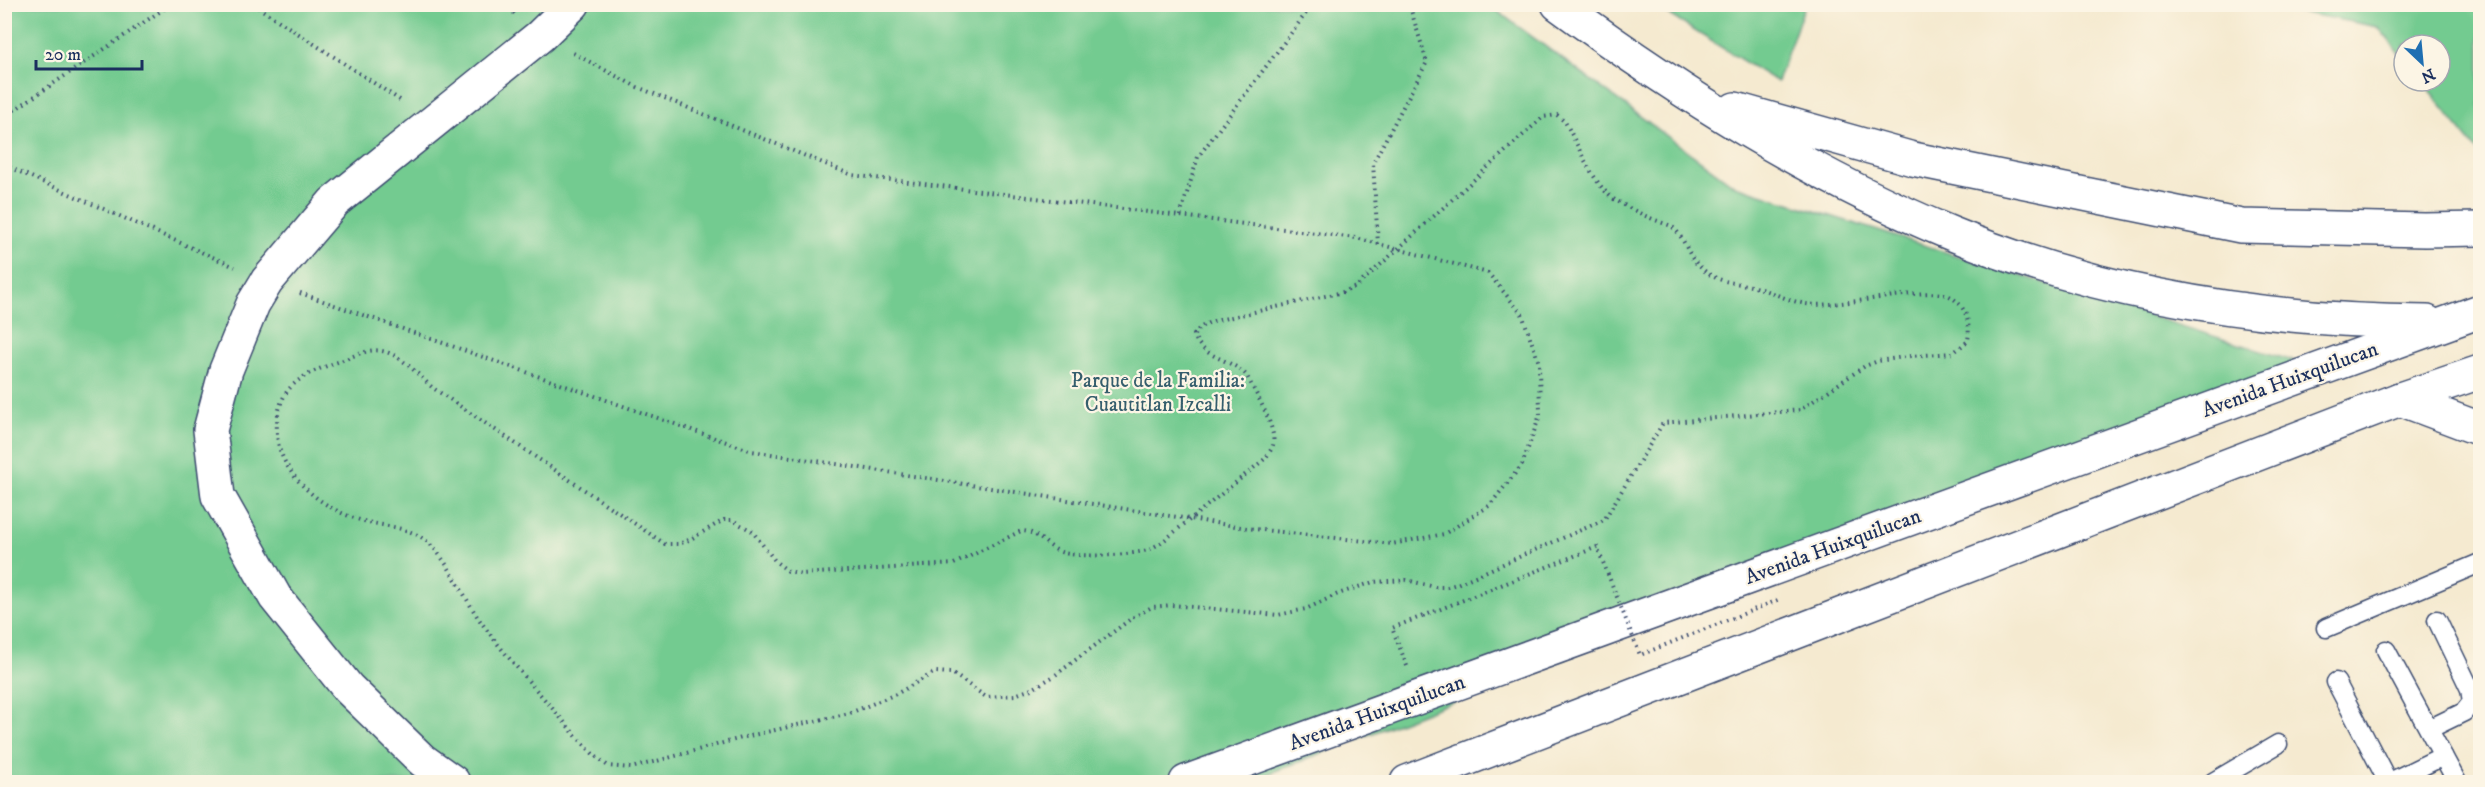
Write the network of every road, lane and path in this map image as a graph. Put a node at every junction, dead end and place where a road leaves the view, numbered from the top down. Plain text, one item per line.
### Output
1 (171, 4) edge
2 (253, 4) edge
3 (505, 4) edge
4 (573, 4) edge
5 (1313, 4) edge
6 (1409, 4) edge
7 (1558, 4) edge
8 (540, 36) junction
9 (1693, 98) junction
10 (4, 117) edge
11 (434, 122) junction
12 (4, 165) edge
13 (1180, 216) junction
14 (2481, 229) edge
15 (1378, 244) junction
16 (1397, 249) junction
17 (267, 281) junction
18 (2481, 311) edge
19 (2450, 322) junction
20 (2481, 372) edge
21 (2400, 399) junction
22 (2481, 429) edge
23 (1191, 519) junction
24 (2481, 563) edge
25 (1778, 600) dead end
26 (2437, 620) dead end
27 (1392, 628) dead end
28 (2326, 628) dead end
29 (2386, 650) dead end
30 (2336, 682) dead end
31 (2429, 729) junction
32 (2278, 744) dead end
33 (2443, 756) junction
34 (453, 783) edge
35 (1186, 783) edge
36 (1407, 783) edge
37 (2213, 783) edge
38 (2389, 783) edge
39 (2457, 783) edge

1 - 10 path
2 - 11 path
3 - 8 path
4 - 8 main road
5 - 13 path
6 - 15 path
7 - 9 main road
8 - 11 main road
8 - 13 path
9 - 14 main road
9 - 19 main road
11 - 17 main road
12 - 17 path
13 - 15 path
15 - 16 path
16 - 23 path
16 - 23 path
16 - 23 path
17 - 23 path
17 - 34 main road
18 - 19 main road, Avenida Huixquilucan
19 - 35 main road, Avenida Huixquilucan
20 - 21 main road
21 - 22 main road
21 - 36 main road
24 - 28 lane
25 - 27 path, bridge
26 - 31 lane
29 - 31 lane
30 - 38 lane
31 - 33 lane
32 - 37 lane
33 - 38 lane
33 - 39 lane

